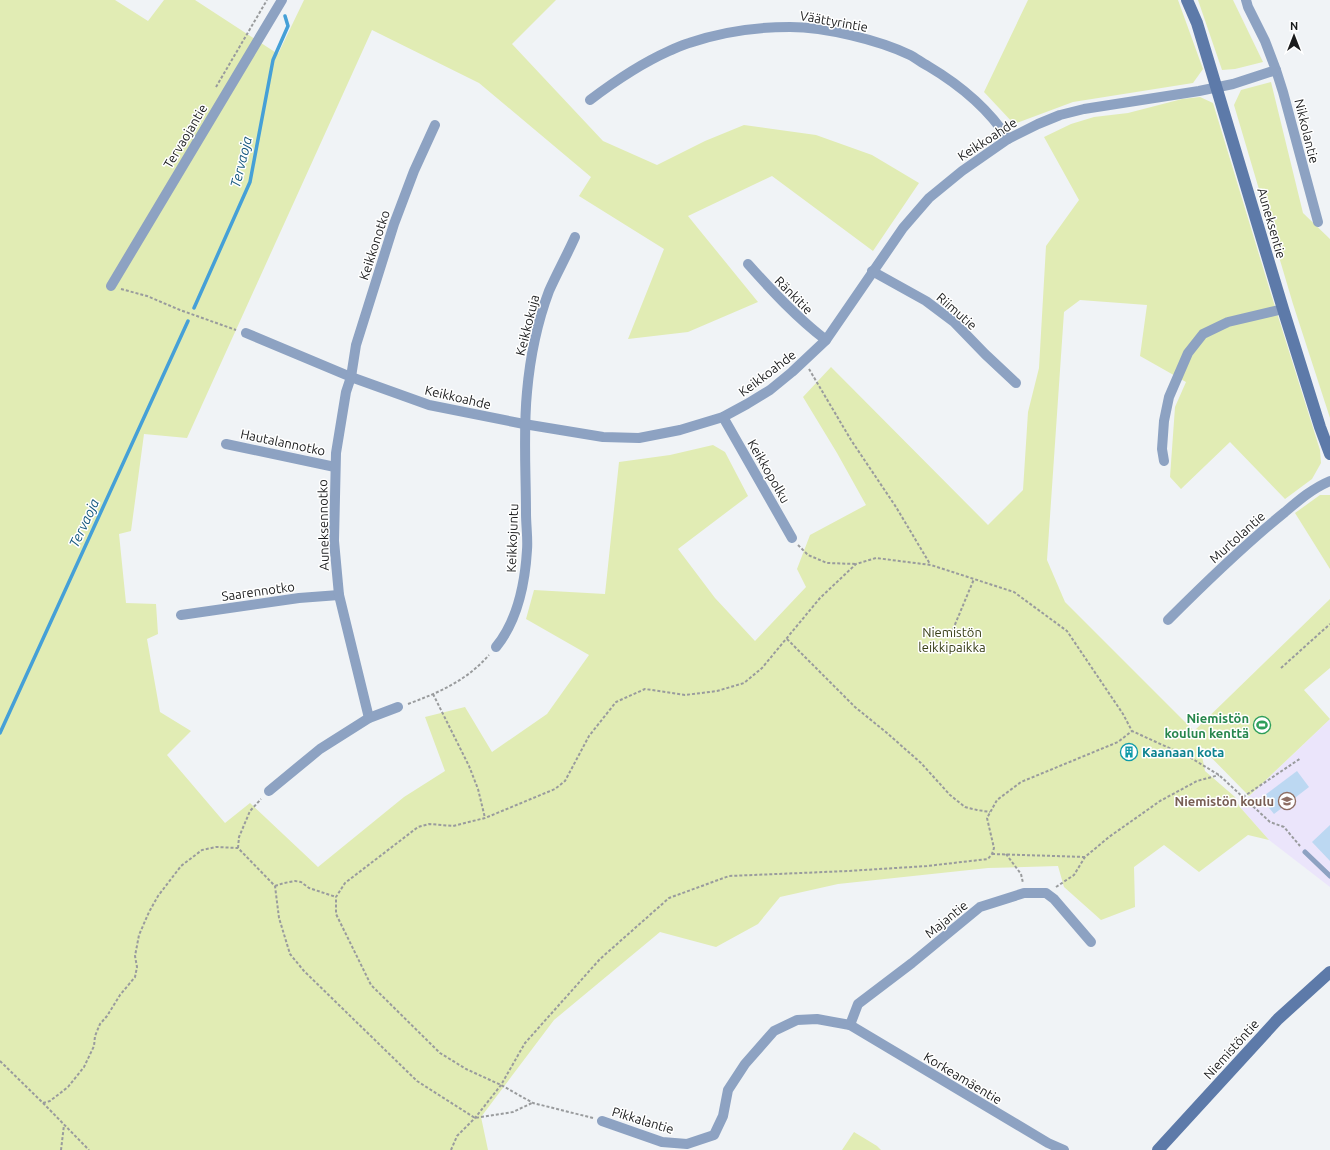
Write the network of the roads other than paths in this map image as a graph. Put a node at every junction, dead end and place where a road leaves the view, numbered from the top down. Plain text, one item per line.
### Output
1 (282, 0) edge
2 (1187, 0) edge
3 (1246, 0) edge
4 (1276, 70) junction
5 (1217, 88) junction
6 (590, 100) dead end
7 (435, 125) dead end
8 (1008, 139) junction
9 (1318, 222) dead end
10 (575, 237) dead end
11 (748, 264) dead end
12 (872, 271) junction
13 (111, 286) road end
14 (1283, 309) junction
15 (246, 333) road end
16 (826, 340) junction
17 (351, 377) junction
18 (1016, 383) dead end
19 (723, 417) junction
20 (524, 424) junction
21 (226, 444) dead end
22 (1330, 454) edge
23 (1164, 461) dead end
24 (335, 467) junction
25 (1330, 481) edge
26 (792, 538) road end
27 (339, 595) junction
28 (181, 615) dead end
29 (1168, 620) dead end
30 (496, 647) road end
31 (398, 707) road end
32 (369, 718) junction
33 (269, 791) road end
34 (1305, 852) road end
35 (1330, 876) edge
36 (1091, 942) dead end
37 (1330, 972) edge
38 (850, 1025) junction
39 (602, 1121) road end
40 (1064, 1150) edge
41 (1158, 1150) edge

1 - 13 street, Tervaojantie
2 - 5 street, Auneksentie
3 - 4 street, Nikkolantie
4 - 5 street
4 - 9 street, Nikkolantie
5 - 8 street, Keikkoahde
5 - 14 street, Auneksentie
6 - 8 street, Väättyrintie
7 - 17 street, Keikkonotko
8 - 12 street, Keikkoahde
10 - 20 street, Keikkokuja
11 - 16 street, Ränkitie
12 - 16 street, Keikkoahde
12 - 18 street, Riimutie
14 - 22 street, Auneksentie
14 - 23 street
15 - 17 street, Keikkoahde
16 - 19 street, Keikkoahde
17 - 20 street, Keikkoahde
17 - 24 street, Auneksennotko
19 - 20 street, Keikkoahde
19 - 26 street, Keikkopolku
20 - 30 street, Keikkojuntu
21 - 24 street, Hautalannotko
24 - 27 street, Auneksennotko
25 - 29 street, Murtolantie
27 - 28 street, Saarennotko
27 - 32 street, Auneksennotko
31 - 32 street
32 - 33 street
34 - 35 lane
36 - 38 street, Majantie
37 - 41 street, Niemistöntie
38 - 39 street, Pikkalantie
38 - 40 street, Korkeamäentie

